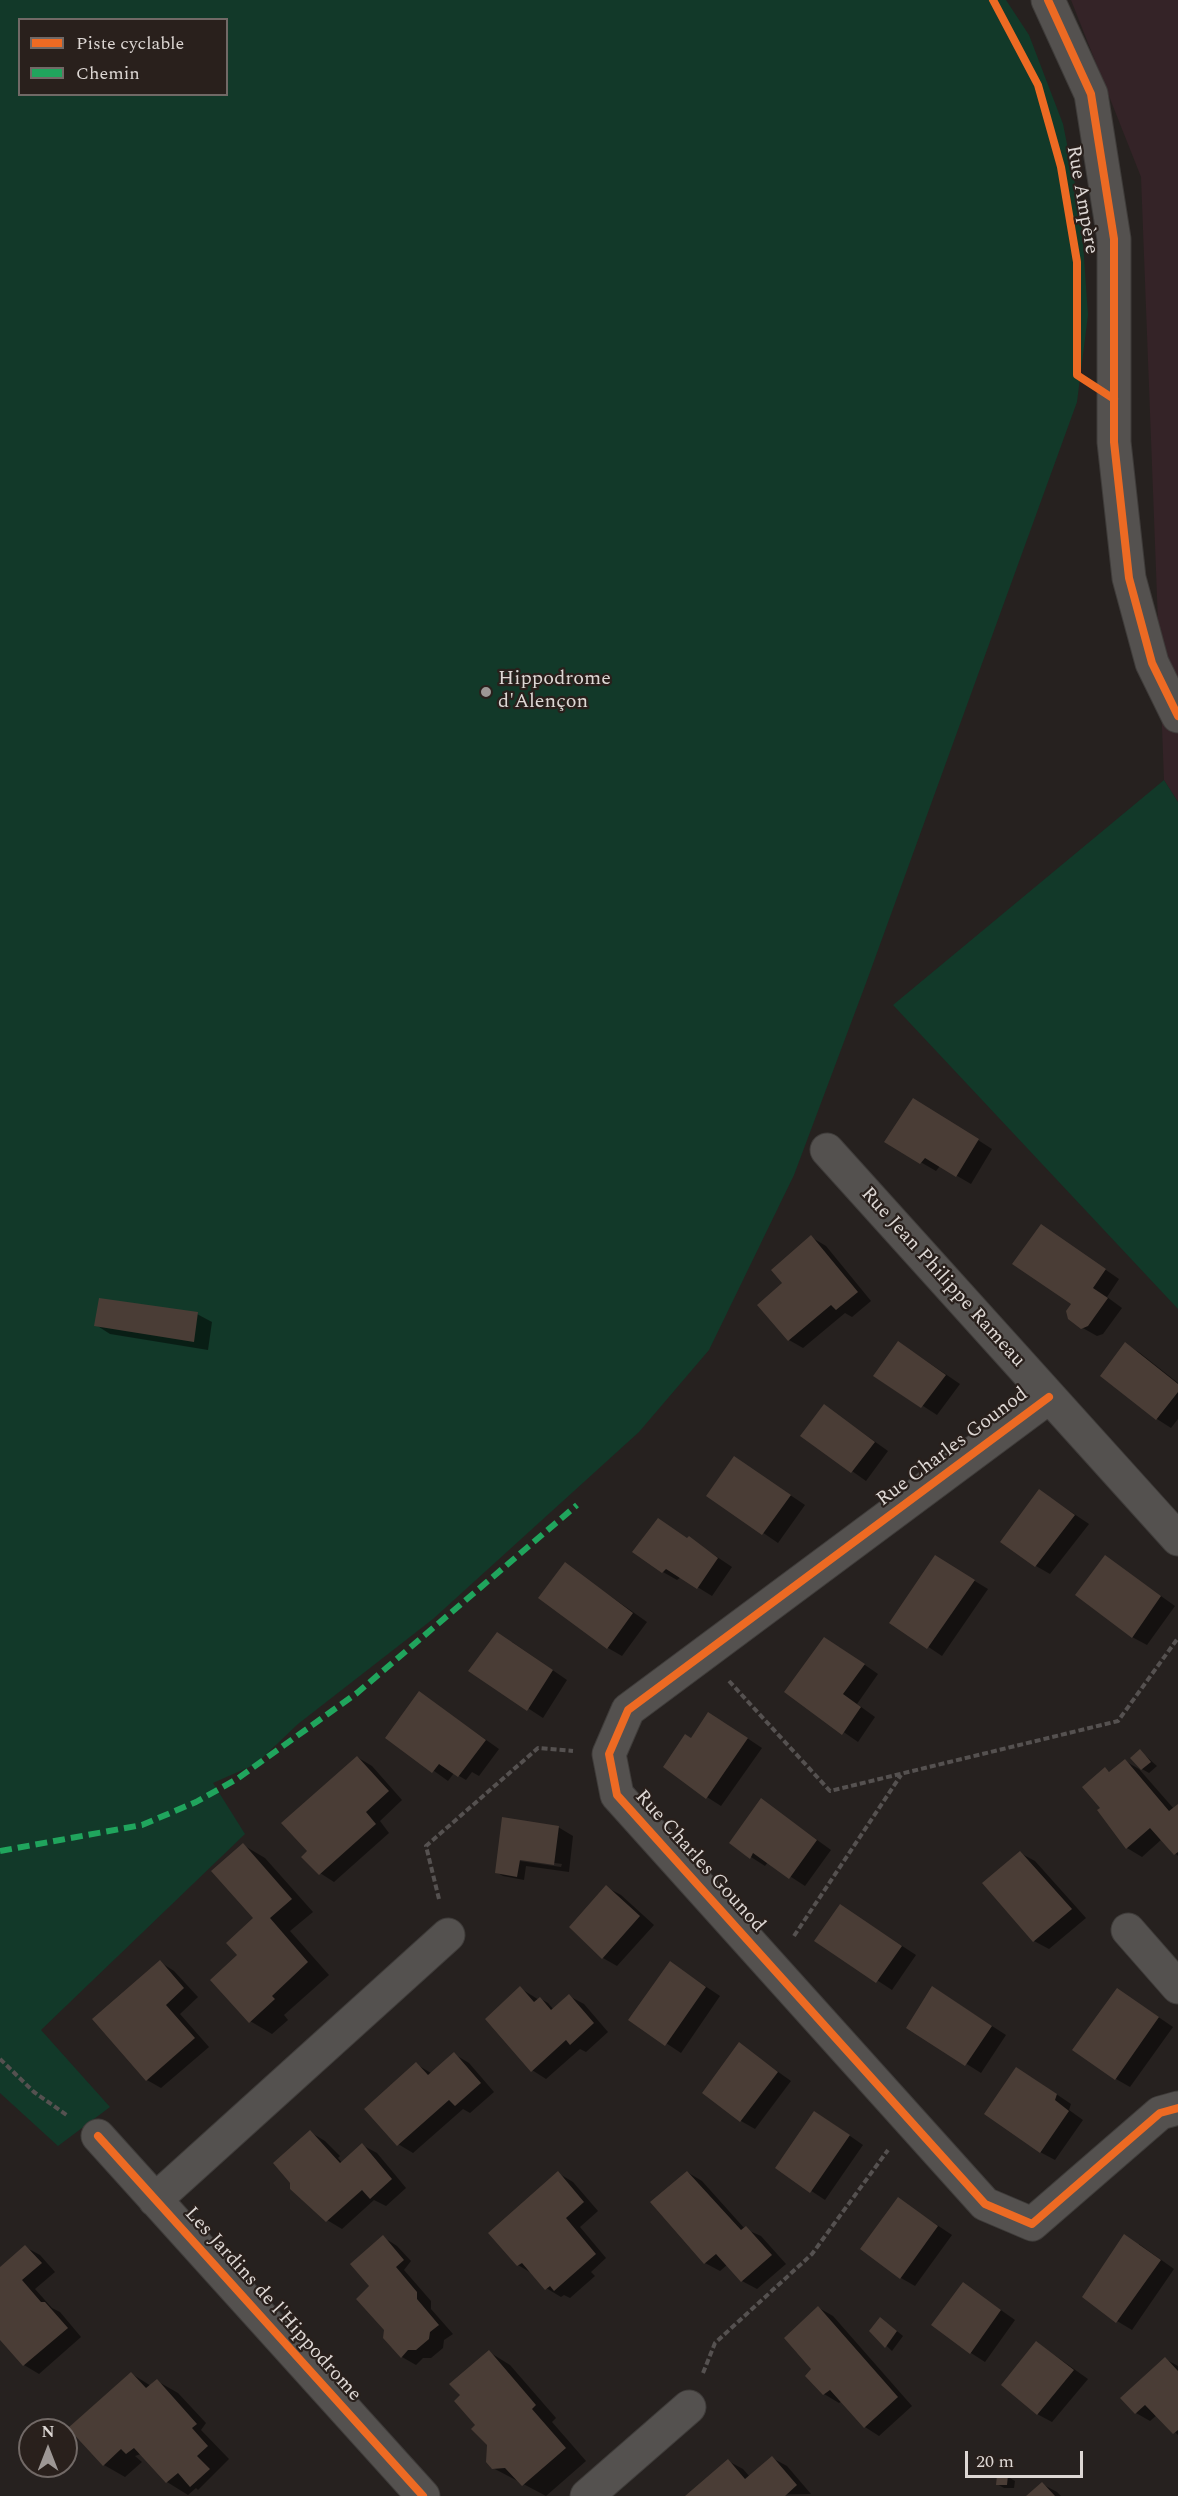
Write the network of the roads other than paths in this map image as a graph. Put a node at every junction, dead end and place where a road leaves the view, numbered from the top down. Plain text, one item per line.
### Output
1 (1048, 0) edge
2 (1178, 716) edge
3 (827, 1150) dead end
4 (1049, 1397) junction
5 (1178, 1539) edge
6 (1128, 1930) dead end
7 (448, 1935) road end
8 (1178, 1987) edge
9 (1178, 2108) edge
10 (98, 2136) road end
11 (155, 2200) junction
12 (689, 2407) road end
13 (423, 2496) edge
14 (587, 2496) edge

1 - 2 street, Rue Ampère
3 - 4 street, Rue Jean Philippe Rameau
4 - 5 street, Rue Jean Philippe Rameau
4 - 9 street, Rue Charles Gounod
6 - 8 street
7 - 11 street, Les Jardins de l'Hippodrome
10 - 11 street, Les Jardins de l'Hippodrome
11 - 13 street, Les Jardins de l'Hippodrome
12 - 14 street

